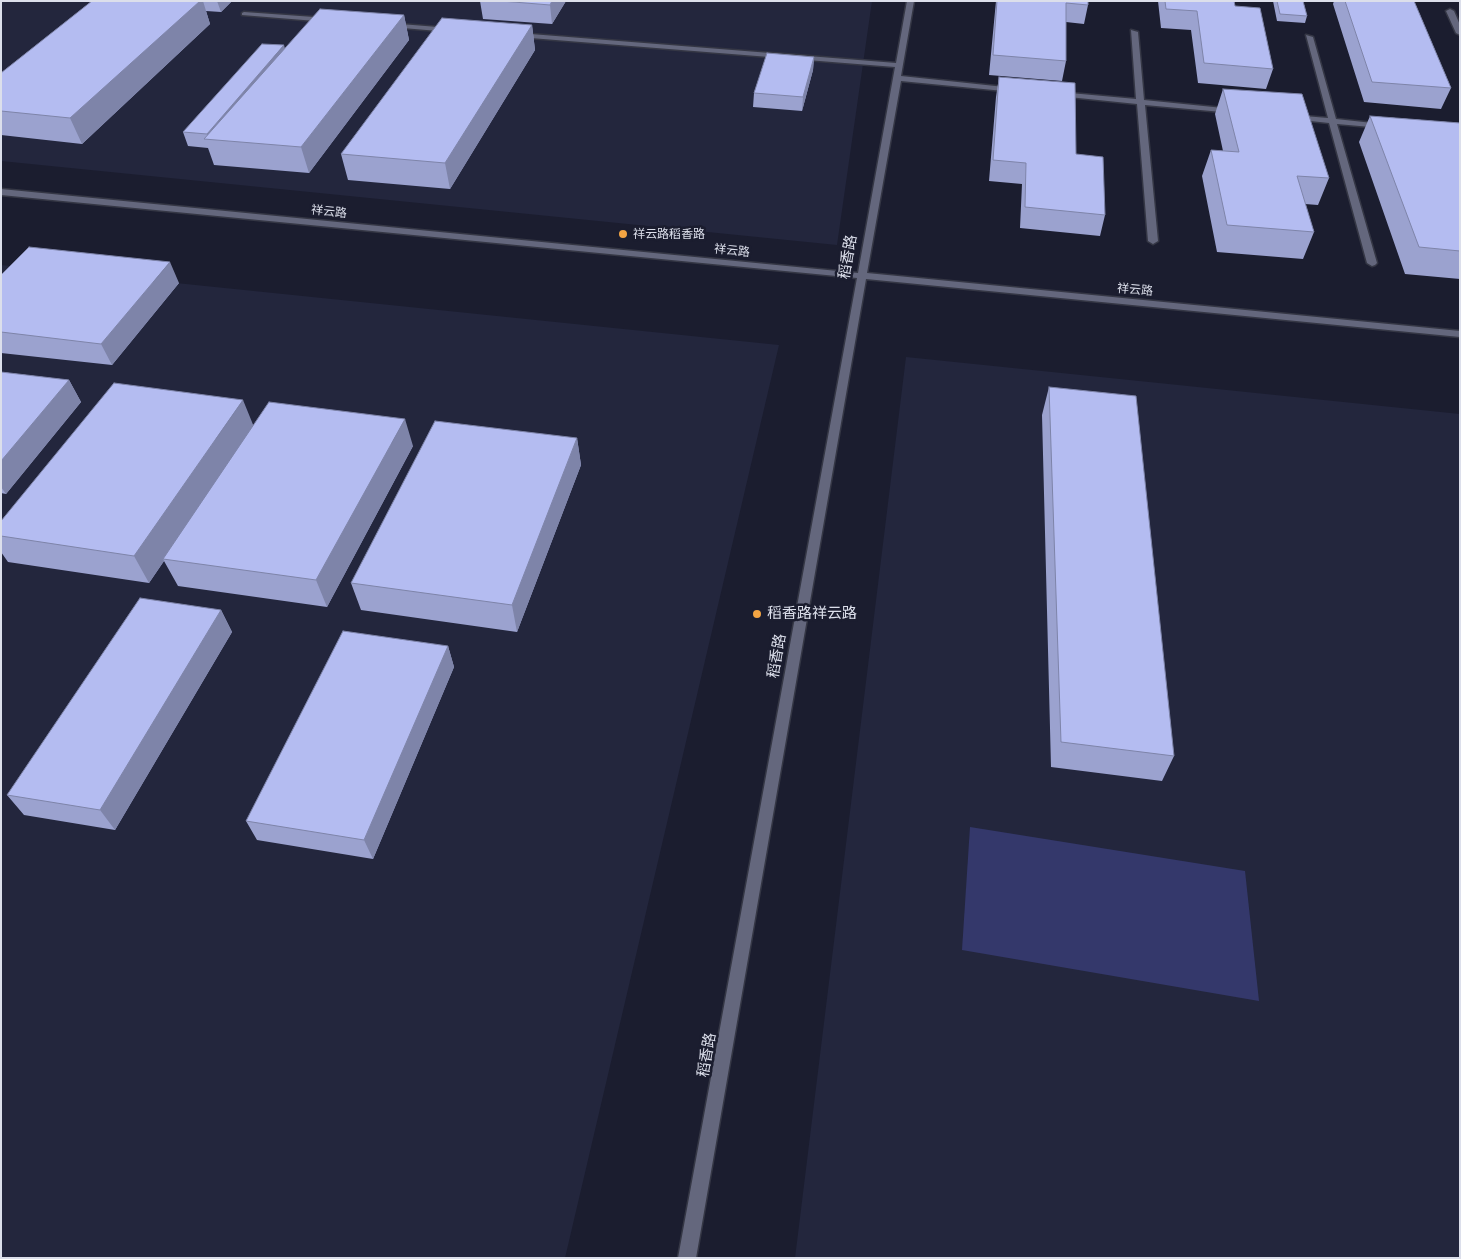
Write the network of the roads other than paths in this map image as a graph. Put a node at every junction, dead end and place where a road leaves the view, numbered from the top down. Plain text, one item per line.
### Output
1 (911, 1) edge
2 (1450, 11) dead end
3 (244, 14) dead end
4 (333, 21) edge
5 (383, 25) edge
6 (462, 31) edge
7 (1134, 32) dead end
8 (1460, 33) edge
9 (512, 35) edge
10 (1309, 36) dead end
11 (899, 65) junction
12 (897, 78) junction
13 (1024, 91) edge
14 (1053, 94) edge
15 (1141, 102) junction
16 (1246, 112) edge
17 (1285, 116) edge
18 (1333, 121) junction
19 (1391, 127) edge
20 (1, 192) edge
21 (1153, 241) dead end
22 (1372, 263) dead end
23 (861, 277) junction
24 (1460, 334) edge
25 (687, 1258) edge

1 - 11 street, 稻香路
2 - 8 street
3 - 4 street
5 - 6 street
7 - 15 street
9 - 11 street
10 - 18 street
11 - 12 street, 稻香路
12 - 13 street
12 - 23 street, 稻香路
14 - 15 street
15 - 16 street
15 - 21 street
17 - 18 street
18 - 19 street
18 - 22 street
20 - 23 street, 祥云路
23 - 24 street, 祥云路
23 - 25 street, 稻香路

